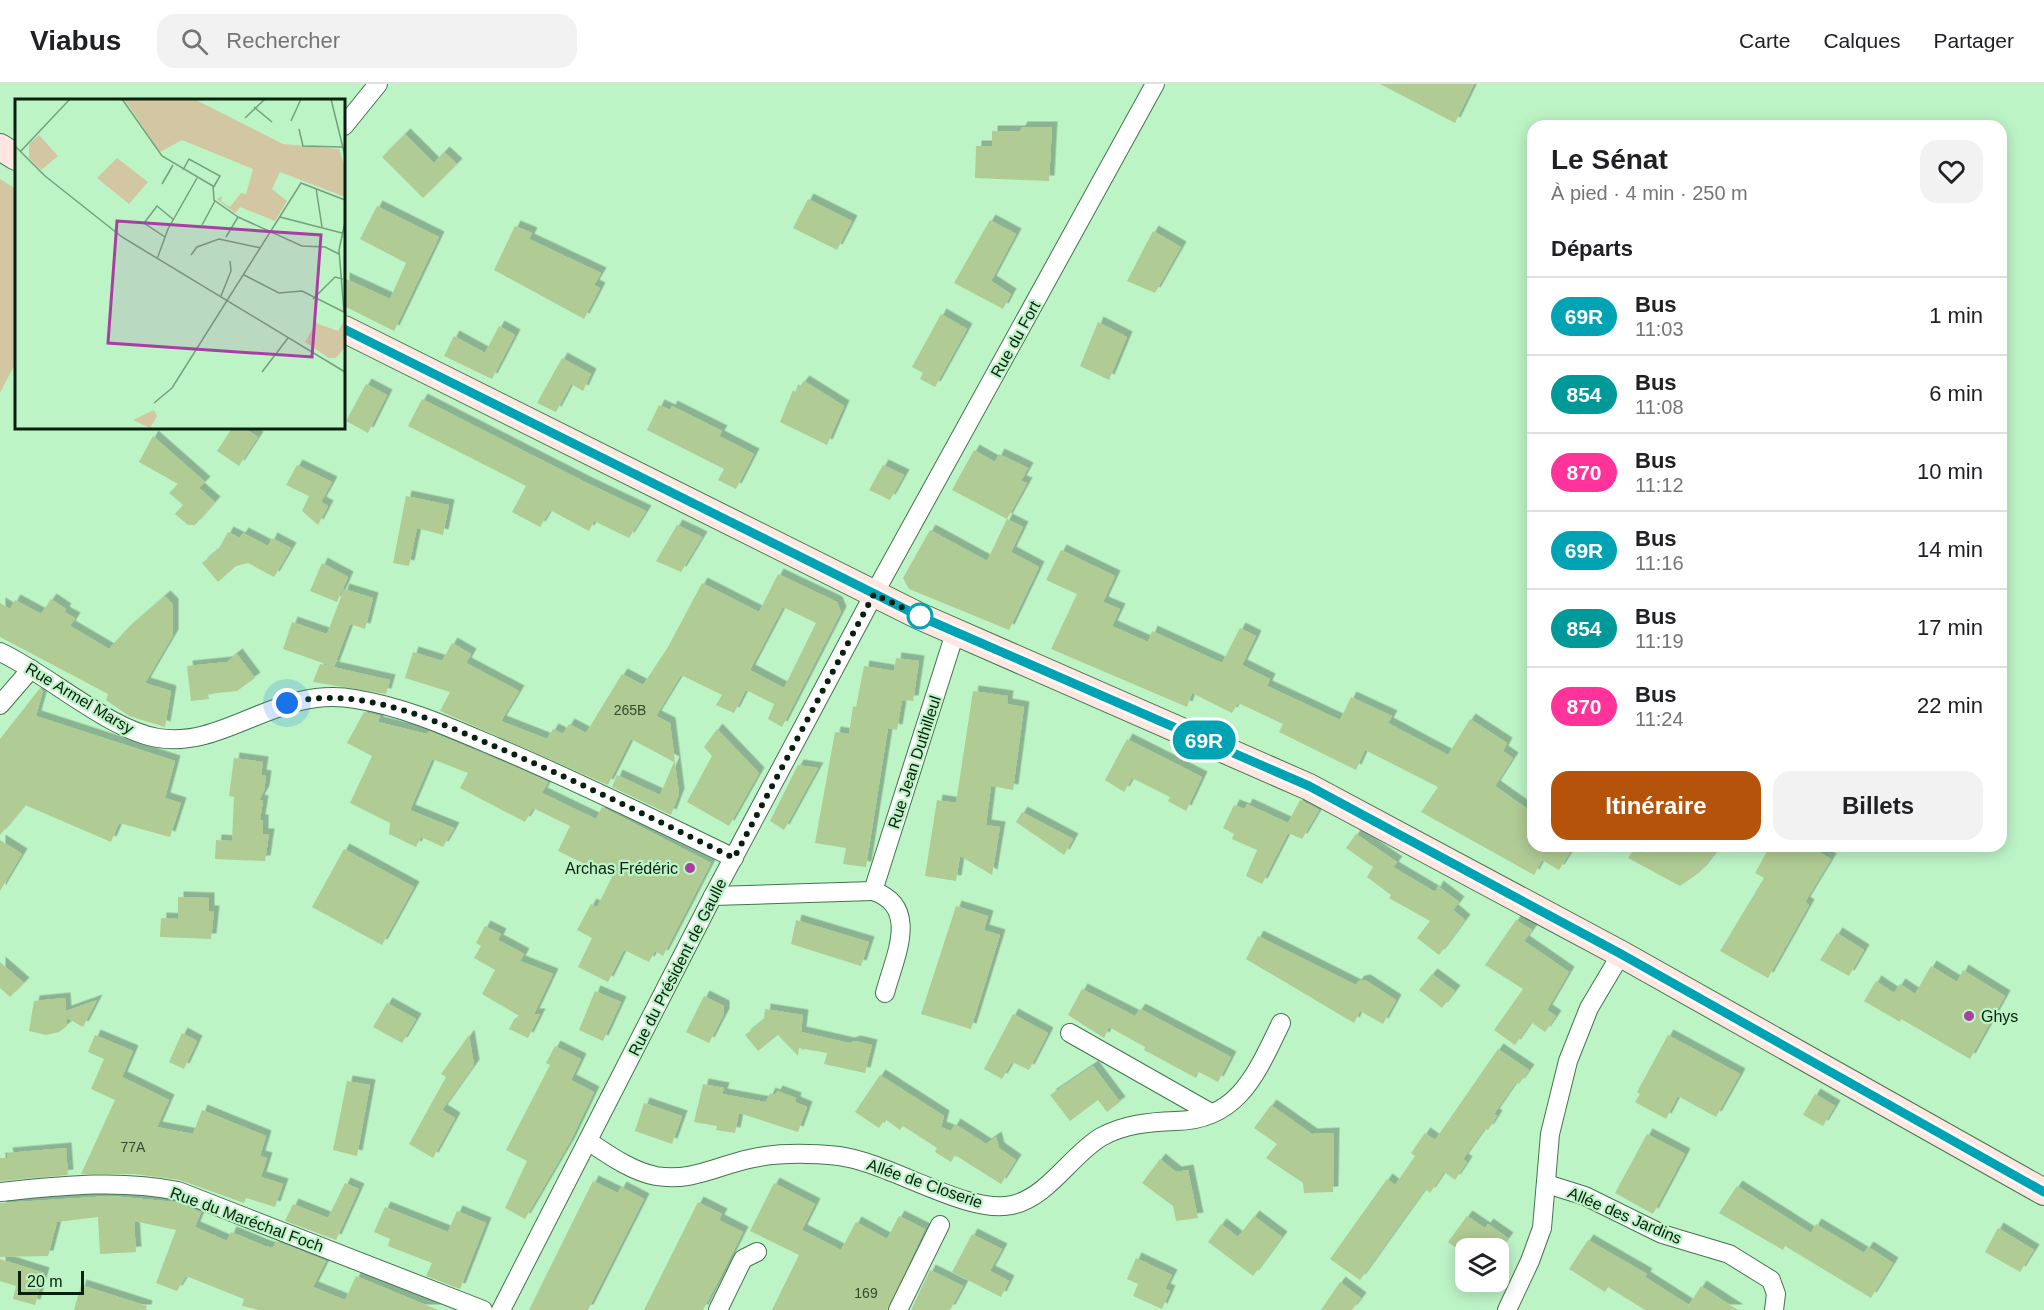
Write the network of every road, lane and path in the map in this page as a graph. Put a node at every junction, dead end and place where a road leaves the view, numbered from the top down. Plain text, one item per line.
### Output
1 (378, 84) edge
2 (1155, 84) edge
3 (345, 125) edge
4 (0, 147) edge
5 (15, 156) edge
6 (345, 330) edge
7 (874, 594) junction
8 (955, 633) junction
9 (0, 652) edge
10 (31, 669) junction
11 (0, 705) edge
12 (734, 858) junction
13 (873, 891) junction
14 (713, 896) junction
15 (1621, 954) junction
16 (885, 993) dead end
17 (1281, 1023) dead end
18 (1070, 1033) dead end
19 (1211, 1113) junction
20 (588, 1141) junction
21 (1547, 1184) junction
22 (0, 1192) edge
23 (2044, 1192) edge
24 (940, 1225) dead end
25 (757, 1252) dead end
26 (483, 1310) edge
27 (501, 1310) edge
28 (718, 1310) edge
29 (898, 1310) edge
30 (1507, 1310) edge
31 (1774, 1310) edge

1 - 3 street
2 - 7 street, Rue du Fort
4 - 5 main road
6 - 7 main road
7 - 8 main road
7 - 12 street, Rue du Président de Gaulle
8 - 13 street, Rue Jean Duthilleul
8 - 15 main road
9 - 10 street, Rue Armel Marsy
10 - 11 street
10 - 12 street, Rue Armel Marsy
12 - 14 street, Rue du Président de Gaulle
13 - 14 street
13 - 16 street
14 - 20 street, Rue du Président de Gaulle
15 - 21 street
15 - 23 main road
17 - 19 street, Allée de Closerie
18 - 19 street
19 - 20 street, Allée de Closerie
20 - 27 street, Rue du Président de Gaulle
21 - 30 street
21 - 31 street, Allée des Jardins
22 - 26 street, Rue du Maréchal Foch
24 - 29 street
25 - 28 street

